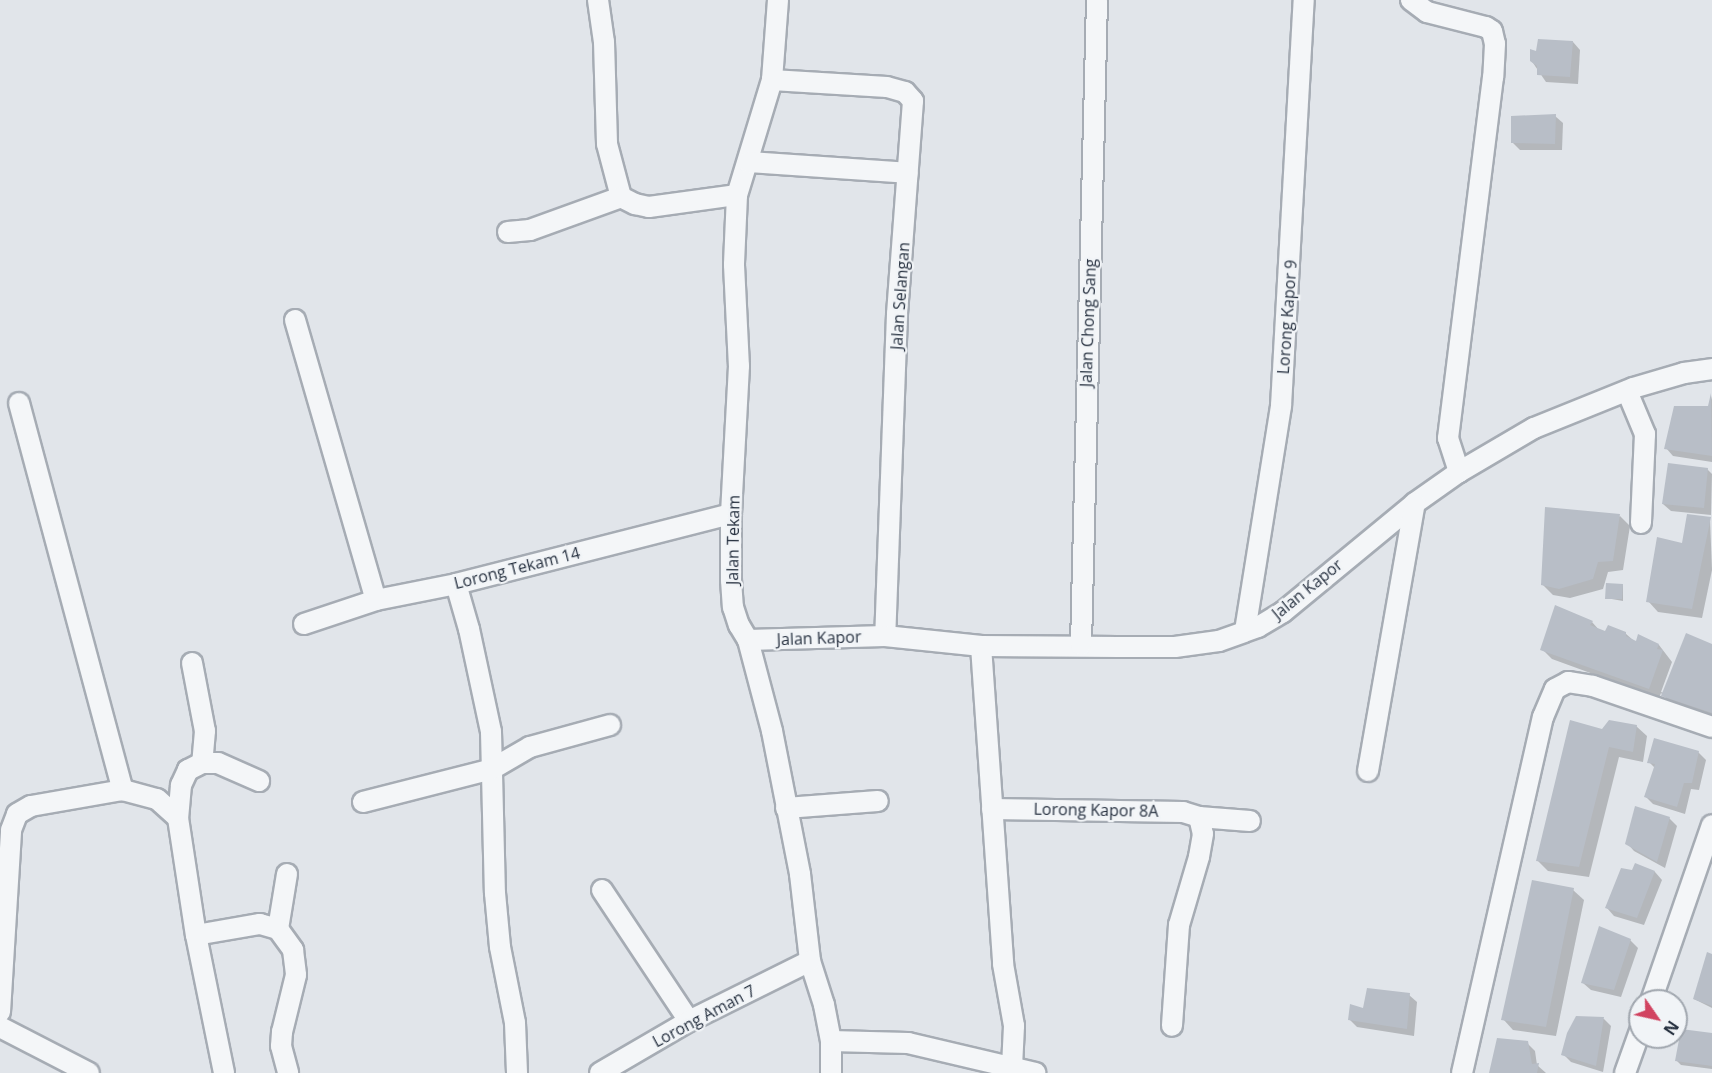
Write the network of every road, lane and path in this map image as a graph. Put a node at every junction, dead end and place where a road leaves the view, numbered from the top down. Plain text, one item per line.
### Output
1 (598, 0) edge
2 (778, 0) edge
3 (1097, 0) edge
4 (1304, 0) edge
5 (1411, 0) edge
6 (772, 80) junction
7 (748, 162) junction
8 (908, 173) junction
9 (737, 195) junction
10 (621, 197) junction
11 (508, 232) dead end
12 (295, 320) dead end
13 (1712, 369) edge
14 (1627, 391) junction
15 (19, 403) dead end
16 (1459, 472) junction
17 (1415, 503) junction
18 (731, 514) junction
19 (1641, 523) dead end
20 (456, 584) junction
21 (376, 600) junction
22 (304, 624) dead end
23 (1245, 631) junction
24 (885, 636) junction
25 (748, 640) junction
26 (1081, 645) junction
27 (981, 646) junction
28 (192, 663) dead end
29 (610, 725) dead end
30 (1712, 727) edge
31 (202, 763) junction
32 (492, 769) junction
33 (1368, 771) dead end
34 (259, 780) dead end
35 (123, 790) junction
36 (878, 801) dead end
37 (363, 802) dead end
38 (786, 808) junction
39 (992, 809) junction
40 (1199, 817) junction
41 (178, 818) junction
42 (1250, 821) dead end
43 (1711, 833) edge
44 (287, 874) dead end
45 (602, 890) dead end
46 (278, 929) junction
47 (196, 935) junction
48 (810, 961) junction
49 (1655, 989) edge
50 (0, 1012) edge
51 (689, 1021) junction
52 (1172, 1026) dead end
53 (0, 1027) edge
54 (831, 1041) junction
55 (1634, 1049) edge
56 (1012, 1067) junction
57 (606, 1072) edge
58 (90, 1073) edge
59 (224, 1073) edge
60 (288, 1073) edge
61 (517, 1073) edge
62 (831, 1073) edge
63 (1036, 1073) edge
64 (1462, 1073) edge
65 (1625, 1073) edge

1 - 10 street
2 - 6 street, Jalan Tekam
3 - 26 street, Jalan Chong Sang
4 - 23 street, Lorong Kapor 9
5 - 16 street
6 - 7 street, Jalan Tekam
6 - 8 street, Jalan Selangan
7 - 8 street
7 - 9 street, Jalan Tekam
8 - 24 street, Jalan Selangan
9 - 10 street
9 - 18 street, Jalan Tekam
10 - 11 street
12 - 21 street
13 - 14 street, Jalan Kapor
14 - 16 street, Jalan Kapor
14 - 19 street
15 - 35 street
16 - 17 street, Jalan Kapor
17 - 23 street, Jalan Kapor
17 - 33 street
18 - 20 street, Lorong Tekam 14
18 - 25 street, Jalan Tekam
20 - 21 street, Lorong Tekam 14
20 - 32 street
21 - 22 street, Lorong Tekam 14
23 - 26 street, Jalan Kapor
24 - 25 street, Jalan Kapor
24 - 27 street, Jalan Kapor
25 - 38 street, Jalan Tekam
26 - 27 street, Jalan Kapor
27 - 39 street
28 - 31 street
29 - 32 street
30 - 64 street
31 - 34 street
31 - 41 street
32 - 37 street
32 - 61 street
35 - 41 street
35 - 50 street
36 - 38 street
38 - 48 street, Jalan Tekam
39 - 40 street, Lorong Kapor 8A
39 - 56 street
40 - 42 street, Lorong Kapor 8A
40 - 52 street
41 - 47 street
43 - 49 street
44 - 46 street
45 - 51 street
46 - 47 street
46 - 60 street
47 - 59 street
48 - 51 street, Lorong Aman 7
48 - 54 street, Jalan Tekam
51 - 57 street, Lorong Aman 7
53 - 58 street
54 - 56 street
54 - 62 street, Jalan Tekam
55 - 65 street
56 - 63 street

